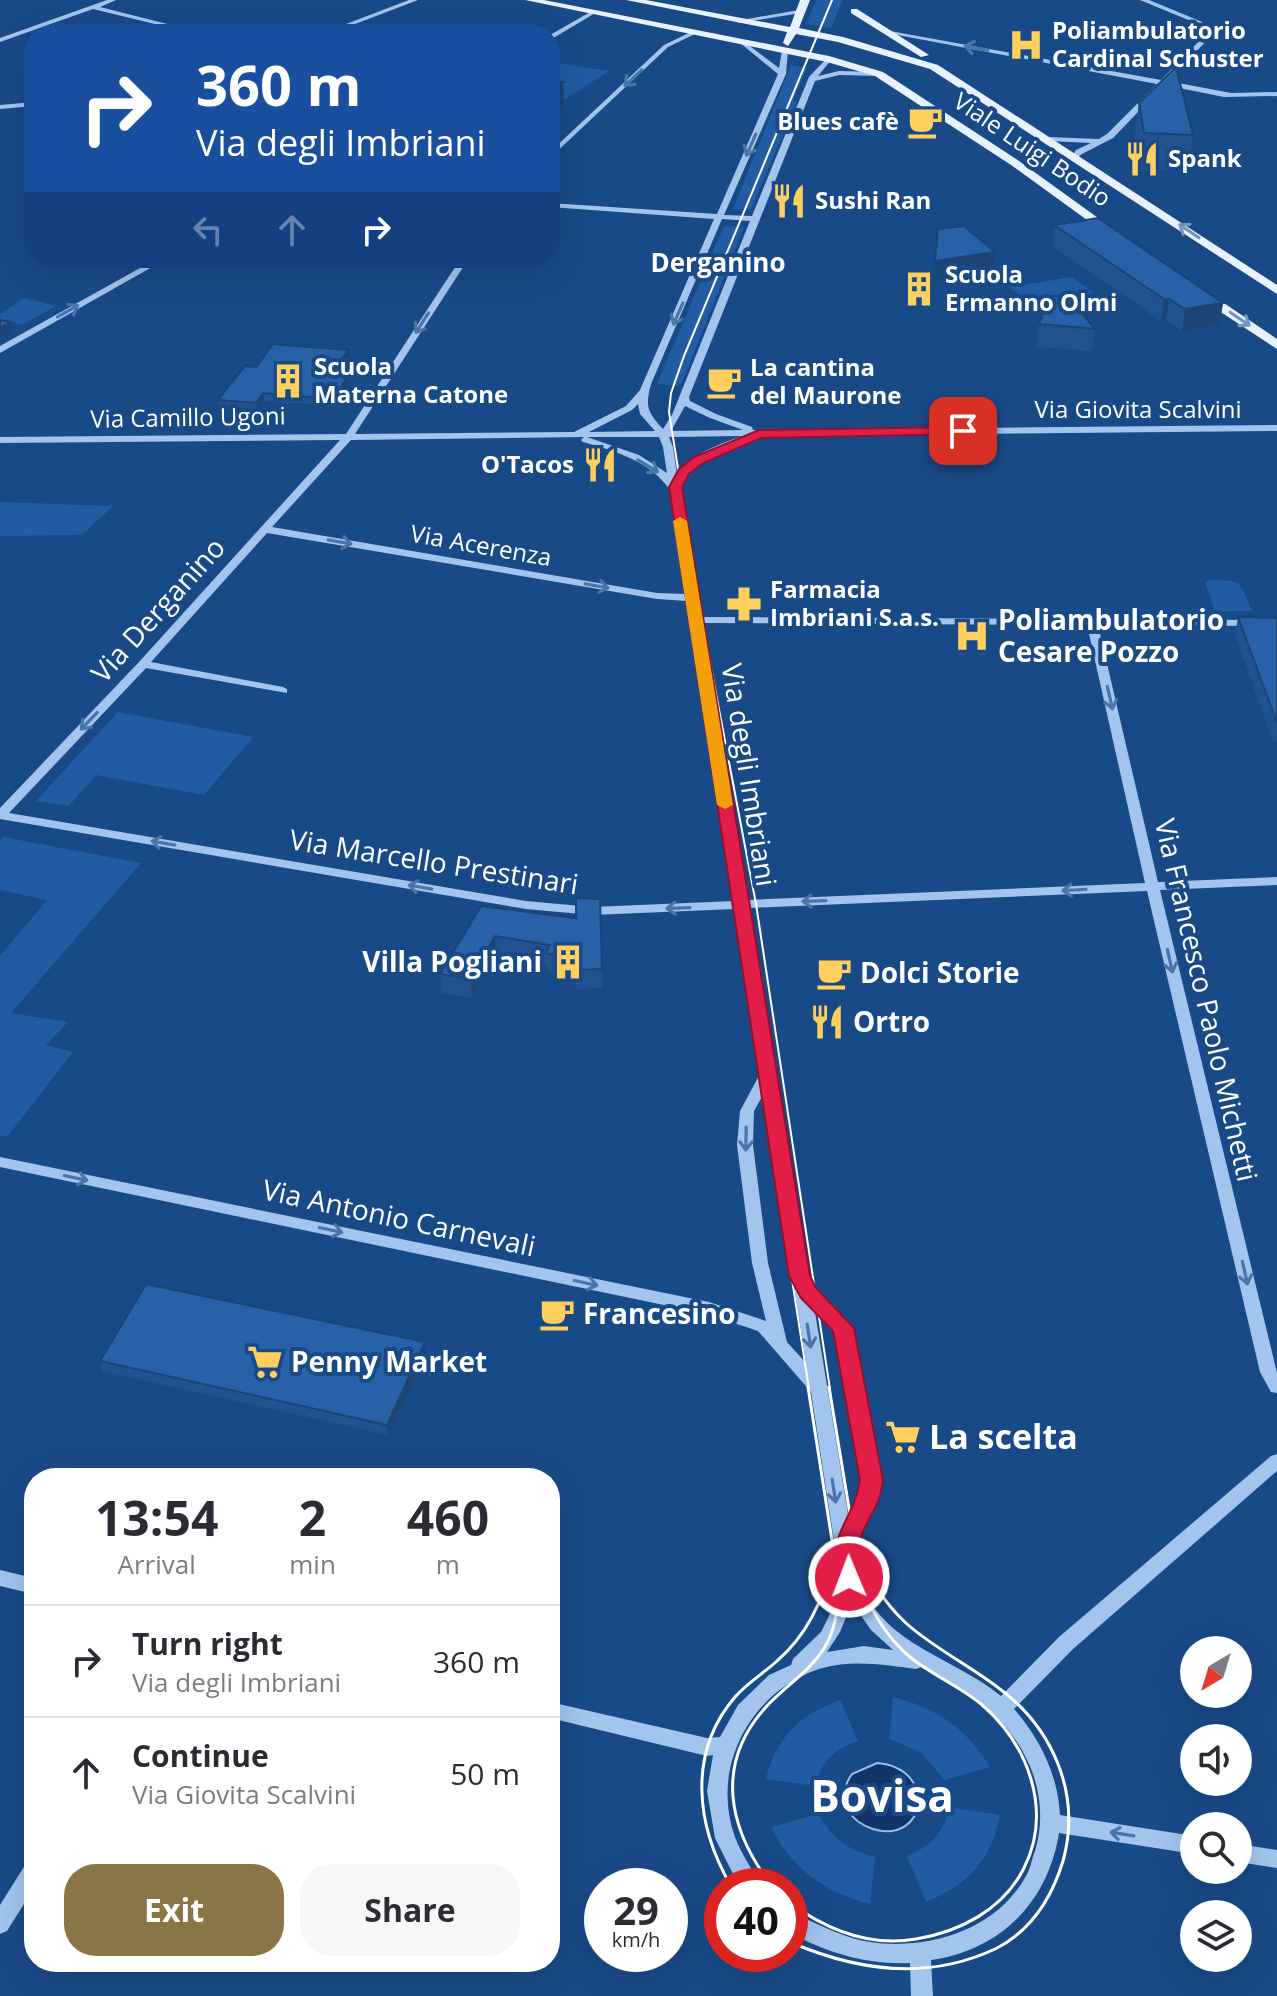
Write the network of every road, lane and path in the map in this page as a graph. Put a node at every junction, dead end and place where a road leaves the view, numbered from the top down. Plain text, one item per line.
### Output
1 (113, 0) edge
2 (415, 0) edge
3 (530, 0) edge
4 (631, 0) edge
5 (805, 0) edge
6 (858, 0) edge
7 (1143, 0) edge
8 (91, 7) junction
9 (594, 12) junction
10 (799, 12) junction
11 (739, 21) junction
12 (44, 24) edge
13 (162, 24) edge
14 (350, 24) edge
15 (847, 25) junction
16 (24, 31) edge
17 (792, 31) junction
18 (560, 32) edge
19 (695, 32) junction
20 (890, 33) junction
21 (0, 40) edge
22 (742, 42) junction
23 (785, 50) junction
24 (829, 59) junction
25 (934, 67) junction
26 (782, 74) junction
27 (879, 74) junction
28 (812, 79) junction
29 (1162, 83) junction
30 (1277, 94) edge
31 (1232, 95) junction
32 (1180, 97) edge
33 (24, 106) edge
34 (0, 107) edge
35 (1048, 139) junction
36 (1099, 141) junction
37 (560, 147) edge
38 (1076, 157) junction
39 (560, 206) edge
40 (720, 217) junction
41 (754, 219) junction
42 (1128, 242) edge
43 (146, 268) edge
44 (458, 268) edge
45 (1190, 285) edge
46 (1277, 290) edge
47 (1277, 345) edge
48 (0, 350) edge
49 (643, 392) junction
50 (684, 396) junction
51 (1277, 428) edge
52 (772, 433) junction
53 (664, 434) junction
54 (349, 436) junction
55 (558, 436) junction
56 (0, 440) edge
57 (675, 492) junction
58 (263, 529) junction
59 (692, 598) junction
60 (695, 620) junction
61 (1092, 622) junction
62 (1277, 623) edge
63 (143, 664) junction
64 (283, 691) dead end
65 (0, 815) edge
66 (1277, 881) edge
67 (1152, 886) junction
68 (741, 905) junction
69 (767, 1066) junction
70 (0, 1162) edge
71 (800, 1276) junction
72 (779, 1342) junction
73 (1277, 1387) edge
74 (819, 1396) junction
75 (1277, 1461) edge
76 (845, 1560) junction
77 (0, 1578) edge
78 (24, 1584) edge
79 (954, 1675) junction
80 (773, 1683) junction
81 (1002, 1708) junction
82 (560, 1712) edge
83 (723, 1745) junction
84 (1051, 1823) junction
85 (1180, 1843) edge
86 (1252, 1855) edge
87 (1277, 1859) edge
88 (739, 1868) edge
89 (24, 1885) edge
90 (0, 1924) edge
91 (808, 1931) edge
92 (920, 1954) junction
93 (922, 1996) edge

1 - 8 street
2 - 14 street
3 - 9 main road, Viale Luigi Bodio
4 - 11 main road
5 - 10 main road
6 - 15 main road
7 - 29 street
8 - 12 street
8 - 13 street
9 - 18 street
9 - 19 main road, Viale Luigi Bodio
10 - 11 street
10 - 17 main road
11 - 17 main road
15 - 17 main road
15 - 20 main road
15 - 24 main road
15 - 25 main road
16 - 21 street
17 - 23 main road
19 - 22 main road, Viale Luigi Bodio
19 -> 37 street
20 - 25 main road
29 -> 20 street
22 - 23 main road, Viale Luigi Bodio
22 - 26 street
23 - 24 main road, Viale Luigi Bodio
23 - 26 street
24 - 27 main road, Viale Luigi Bodio
24 - 28 street
25 - 35 main road, Viale Luigi Bodio
26 -> 40 street
27 - 28 street
27 - 42 main road, Viale Luigi Bodio
28 - 41 street
29 - 31 street
29 - 36 street
30 - 31 street
31 - 32 street
33 - 34 street
35 - 36 street
35 - 38 main road, Viale Luigi Bodio
36 - 38 street
46 -> 38 main road, Viale Luigi Bodio
39 - 40 street
40 - 41 street
40 -> 49 street
41 - 50 street
48 -> 43 street
44 -> 54 street, Via Derganino
45 -> 47 main road
49 - 53 street, Via degli Imbriani
49 - 55 street
50 - 52 street
50 - 53 street
51 - 52 street, Via Giovita Scalvini
52 - 53 street, Via Giovita Scalvini
52 - 57 street
53 - 55 street, Via Camillo Ugoni
53 - 57 street, Via degli Imbriani
54 - 55 street, Via Camillo Ugoni
54 - 56 street, Via Camillo Ugoni
54 - 58 street, Via Derganino
55 -> 57 street
57 - 59 street, Via degli Imbriani
58 -> 59 street, Via Acerenza
58 - 63 street, Via Derganino
59 - 60 street, Via degli Imbriani
60 - 61 street
60 - 68 street, Via degli Imbriani
61 - 62 street
61 -> 67 street, Via Francesco Paolo Michetti
63 - 64 street
63 -> 65 street, Via Derganino
68 -> 65 street, Via Marcello Prestinari
66 - 67 street, Via Marcello Prestinari
67 -> 68 street, Via Marcello Prestinari
67 -> 73 street, Via Francesco Paolo Michetti
68 - 69 street, Via degli Imbriani
69 - 71 street, Via degli Imbriani
69 -> 72 street, Via degli Imbriani
70 -> 72 street, Via Antonio Carnevali
71 -> 74 street, Via degli Imbriani
71 - 76 street, Via degli Imbriani
72 - 74 street, Via degli Imbriani
74 -> 76 street, Via degli Imbriani
75 - 81 street
76 - 79 street, Via degli Imbriani
76 - 80 street, Via degli Imbriani
77 - 78 street
79 - 80 street
79 - 81 street
80 - 83 street
81 - 84 street
82 - 83 street
83 - 88 street
85 -> 84 street
84 - 92 street
86 - 87 street
89 - 90 street
91 - 92 street
92 - 93 street

